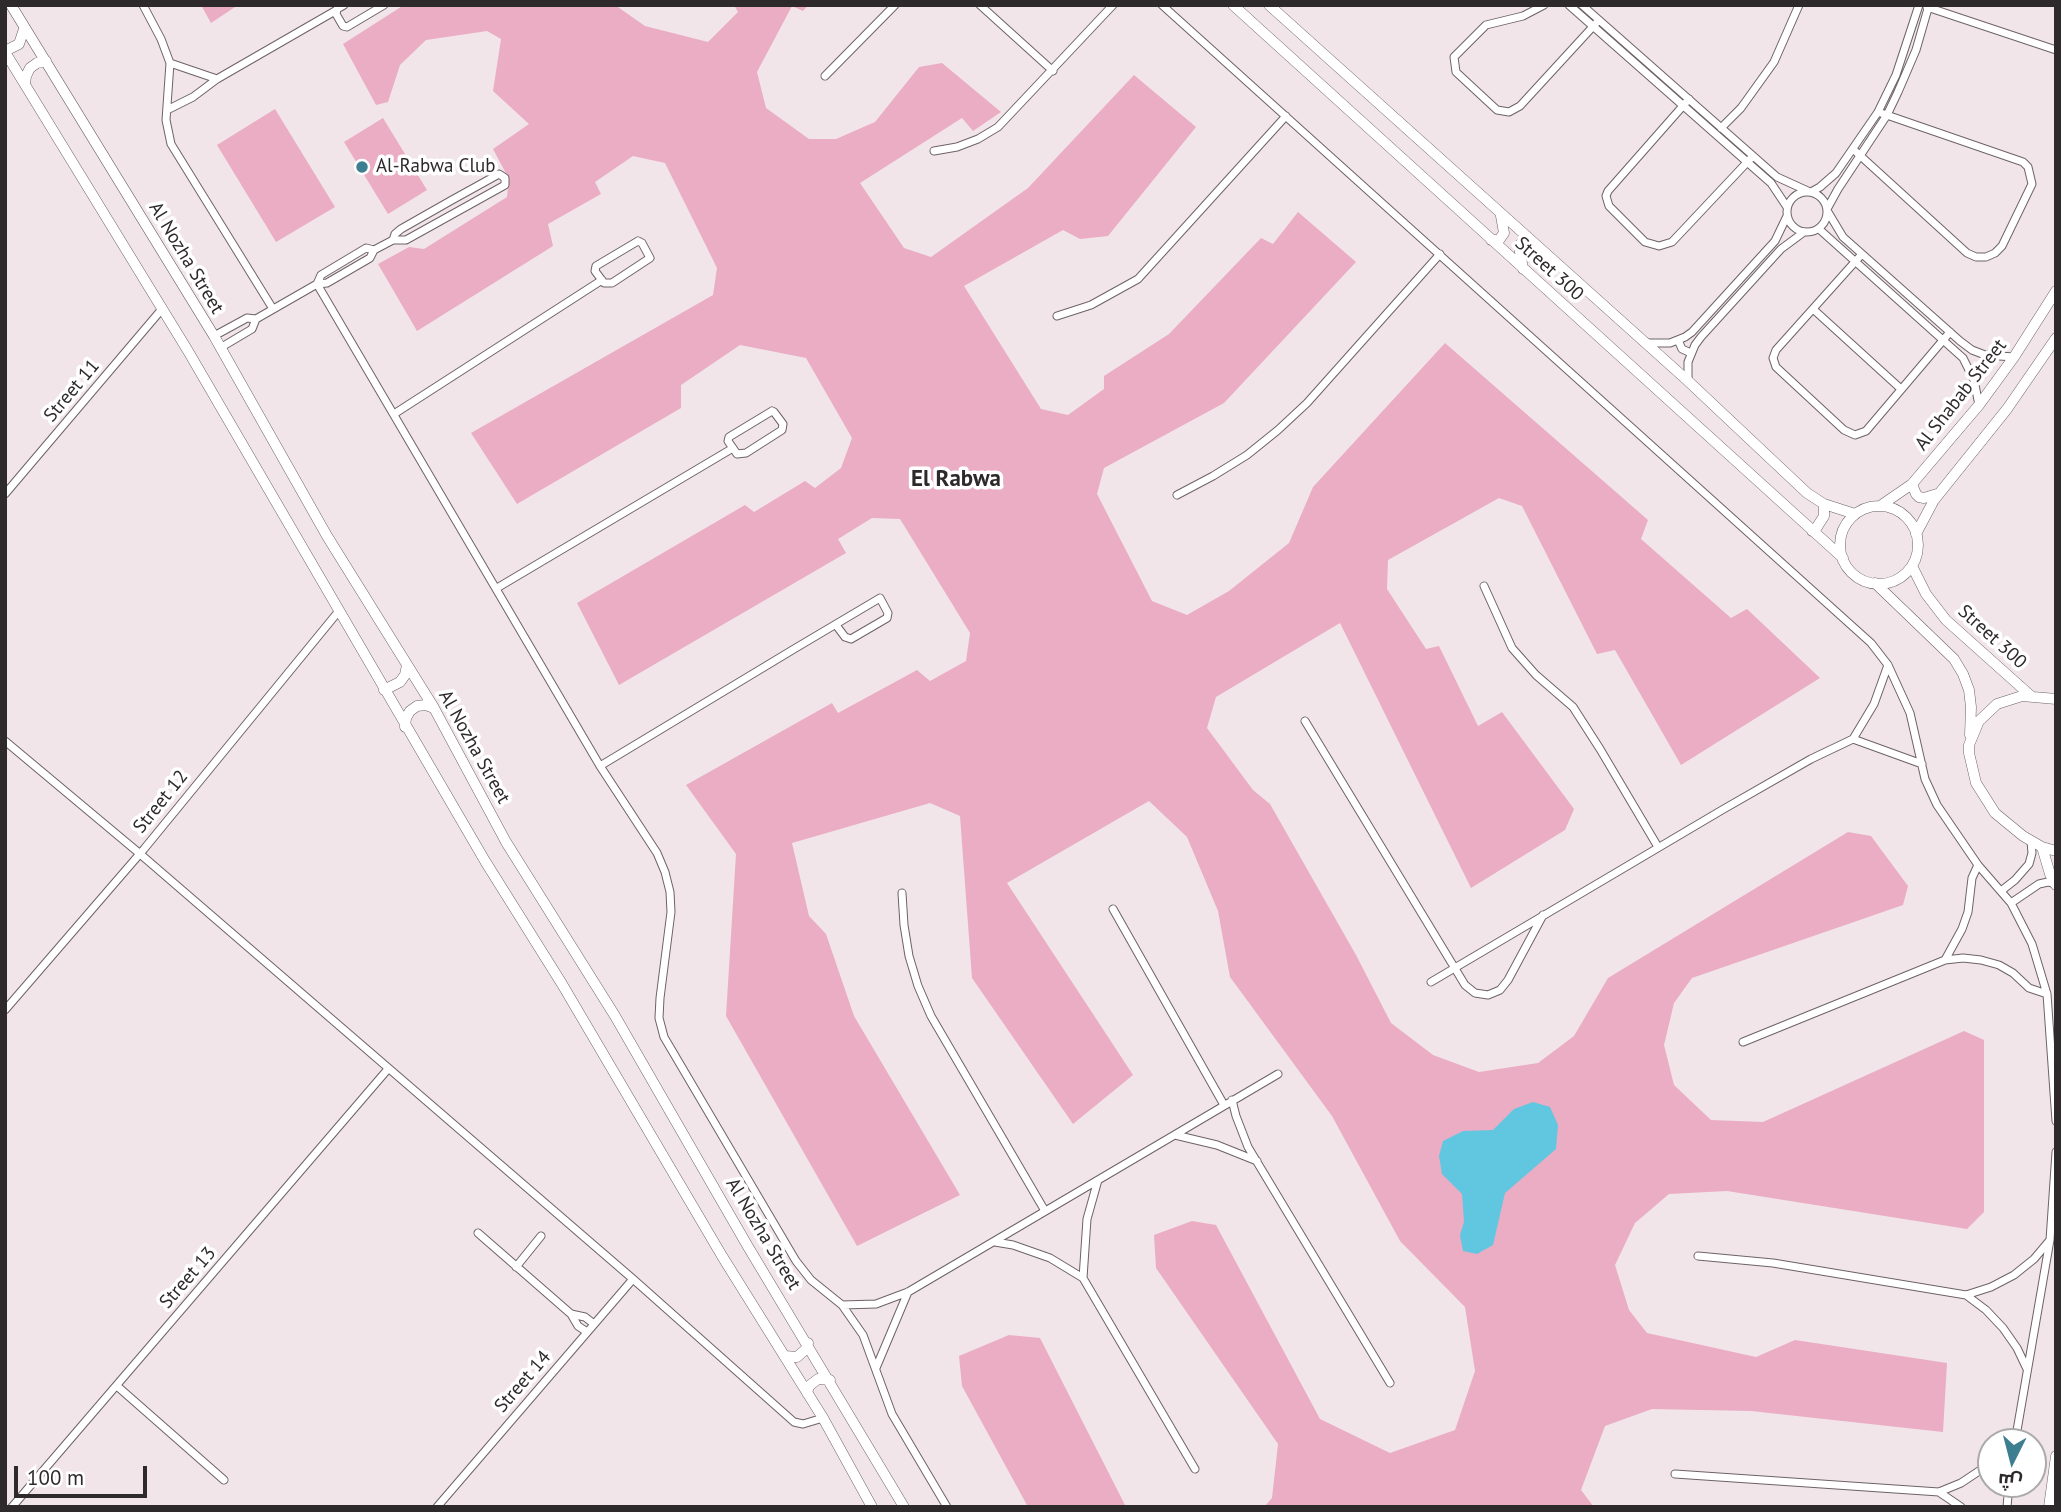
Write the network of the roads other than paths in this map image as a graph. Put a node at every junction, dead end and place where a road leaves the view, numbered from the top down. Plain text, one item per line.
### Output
1 (11, 5) edge
2 (143, 5) edge
3 (344, 5) edge
4 (384, 5) edge
5 (895, 5) edge
6 (980, 5) edge
7 (1113, 5) edge
8 (1163, 5) edge
9 (1233, 5) edge
10 (1269, 5) edge
11 (1544, 5) edge
12 (1569, 5) edge
13 (1582, 5) edge
14 (1799, 5) edge
15 (1924, 6) edge
16 (335, 11) junction
17 (1596, 23) junction
18 (24, 29) junction
19 (2056, 51) edge
20 (5, 52) edge
21 (46, 61) junction
22 (170, 63) junction
23 (1053, 71) junction
24 (825, 76) dead end
25 (217, 79) junction
26 (25, 84) junction
27 (1686, 103) junction
28 (167, 110) junction
29 (1882, 114) junction
30 (1286, 116) junction
31 (1721, 128) junction
32 (934, 150) dead end
33 (1857, 153) junction
34 (1750, 159) junction
35 (1810, 192) junction
36 (452, 200) junction
37 (458, 211) junction
38 (1828, 211) junction
39 (1787, 212) junction
40 (1500, 214) junction
41 (1819, 229) junction
42 (1804, 232) junction
43 (393, 240) junction
44 (1491, 240) junction
45 (1530, 240) junction
46 (1440, 254) junction
47 (1862, 254) junction
48 (1856, 262) junction
49 (1523, 269) junction
50 (602, 280) junction
51 (317, 284) junction
52 (2056, 291) edge
53 (162, 309) junction
54 (273, 309) junction
55 (1813, 309) junction
56 (1057, 316) dead end
57 (256, 319) junction
58 (1950, 332) junction
59 (214, 336) junction
60 (2056, 338) edge
61 (1678, 340) junction
62 (1943, 340) junction
63 (1645, 343) junction
64 (220, 348) junction
65 (1690, 353) junction
66 (2014, 357) junction
67 (1688, 381) junction
68 (1902, 389) junction
69 (1979, 405) junction
70 (394, 414) junction
71 (733, 448) junction
72 (1912, 484) junction
73 (1940, 492) junction
74 (5, 494) edge
75 (1177, 495) dead end
76 (1824, 504) junction
77 (1880, 506) junction
78 (1855, 514) junction
79 (1812, 531) junction
80 (1916, 534) junction
81 (1843, 558) junction
82 (1912, 566) junction
83 (1875, 583) junction
84 (1484, 586) dead end
85 (497, 588) junction
86 (338, 612) junction
87 (836, 625) junction
88 (407, 665) junction
89 (1888, 665) junction
90 (384, 690) junction
91 (2031, 696) junction
92 (2056, 699) edge
93 (434, 708) junction
94 (1305, 721) dead end
95 (405, 727) junction
96 (1853, 739) junction
97 (5, 741) edge
98 (1969, 745) junction
99 (1922, 764) junction
100 (600, 766) junction
101 (2031, 842) junction
102 (1658, 847) junction
103 (2042, 847) junction
104 (2056, 851) edge
105 (139, 853) junction
106 (1978, 865) junction
107 (2055, 884) edge
108 (2001, 891) junction
109 (902, 893) dead end
110 (2011, 903) junction
111 (1113, 909) dead end
112 (1543, 915) junction
113 (1945, 960) junction
114 (1454, 969) junction
115 (1432, 982) dead end
116 (2047, 994) junction
117 (5, 1010) edge
118 (1743, 1042) dead end
119 (388, 1069) junction
120 (1278, 1074) dead end
121 (1232, 1100) junction
122 (1224, 1105) junction
123 (2056, 1121) edge
124 (1175, 1134) junction
125 (2056, 1152) edge
126 (1257, 1161) junction
127 (1098, 1180) junction
128 (1045, 1211) junction
129 (478, 1233) dead end
130 (541, 1236) dead end
131 (2050, 1240) junction
132 (994, 1241) junction
133 (1698, 1256) dead end
134 (516, 1267) junction
135 (1083, 1278) junction
136 (633, 1279) junction
137 (908, 1292) junction
138 (1966, 1295) junction
139 (842, 1305) junction
140 (571, 1314) junction
141 (594, 1324) junction
142 (587, 1332) junction
143 (807, 1343) junction
144 (785, 1356) junction
145 (876, 1368) junction
146 (2027, 1371) junction
147 (830, 1380) junction
148 (1390, 1383) dead end
149 (117, 1386) junction
150 (807, 1393) junction
151 (822, 1418) junction
152 (2016, 1428) edge
153 (2056, 1457) edge
154 (1195, 1469) dead end
155 (1977, 1472) edge
156 (1675, 1474) dead end
157 (224, 1480) dead end
158 (1939, 1492) junction
159 (12, 1507) edge
160 (438, 1507) edge
161 (872, 1507) edge
162 (904, 1507) edge
163 (947, 1507) edge
164 (1961, 1507) edge
165 (2049, 1507) edge

1 - 18 main road, Al Nozha Street
2 - 22 street
3 - 16 street
4 - 16 street
5 - 24 street
6 - 23 street
7 - 23 street
8 - 30 street
9 - 44 main road, Street 300
10 - 40 main road, Street 300
11 - 17 street
12 - 17 street
13 - 17 street
14 - 31 street
15 - 19 street
15 - 29 street
16 - 25 street
17 - 27 street
18 - 20 main road
18 - 21 main road, Al Nozha Street
20 - 26 main road
21 - 26 main road
21 - 59 main road, Al Nozha Street
22 - 25 street
22 - 28 street
23 - 32 street
25 - 28 street
26 - 53 main road
27 - 31 street
27 - 34 street
27 - 34 street
28 - 54 street
29 - 33 street
29 - 33 street
30 - 46 street
30 - 56 street
31 - 34 street
33 - 35 street
33 - 38 street
34 - 35 street
34 - 39 street
35 - 38 street
35 - 39 street
36 - 37 street
36 - 37 street
36 - 43 street
37 - 43 street
38 - 41 street
38 - 47 street
39 - 42 street
39 - 61 street
40 - 44 main road
40 - 45 main road, Street 300
41 - 42 street
41 - 48 street
42 - 65 street
43 - 51 street
44 - 49 main road, Street 300
45 - 49 main road
45 - 63 main road, Street 300
46 - 75 street
46 - 89 street
47 - 48 street
47 - 58 street
48 - 55 street
48 - 62 street
49 - 79 main road, Street 300
50 - 50 street
50 - 70 street
51 - 54 street
51 - 70 street
52 - 66 main road, Al Shabab Street
53 - 74 street, Street 11
53 - 86 main road
54 - 57 street
55 - 68 street
55 - 68 street
57 - 59 street
57 - 64 street
58 - 62 street
58 - 66 street
59 - 64 main road, Al Nozha Street
60 - 73 main road
61 - 63 street
61 - 65 street
62 - 68 street
62 - 69 street
63 - 67 main road, Street 300
64 - 88 main road, Al Nozha Street
65 - 67 street
66 - 69 main road, Al Shabab Street
67 - 76 main road, Street 300
69 - 72 main road, Al Shabab Street
70 - 85 street
71 - 71 street
71 - 85 street
72 - 73 main road
72 - 77 main road, Al Shabab Street
73 - 80 main road
76 - 78 main road, Street 300
76 - 79 main road
77 - 78 main road
77 - 80 main road
78 - 81 main road
79 - 81 main road, Street 300
80 - 82 main road
81 - 83 main road
82 - 83 main road
82 - 91 main road, Street 300
83 - 98 main road
84 - 102 street
85 - 100 street
86 - 90 main road
86 - 105 street, Street 12
87 - 87 street
87 - 100 street
88 - 90 main road
88 - 93 main road, Al Nozha Street
89 - 96 street
89 - 99 street
90 - 95 main road
91 - 92 main road
91 - 98 main road
93 - 95 main road
93 - 143 main road, Al Nozha Street
94 - 114 street
95 - 144 main road
96 - 99 street
96 - 102 street
97 - 105 street
98 - 101 main road
99 - 106 street
100 - 139 street
101 - 103 main road
101 - 108 street
102 - 112 street
103 - 104 main road
103 - 107 main road
105 - 117 street, Street 12
105 - 119 street
106 - 108 street
106 - 113 street
107 - 110 street
108 - 110 street
109 - 128 street
110 - 116 street
111 - 122 street
112 - 114 street
112 - 114 street
113 - 116 street
113 - 118 street
114 - 115 street
116 - 123 street
119 - 136 street
119 - 149 street, Street 13
120 - 121 street
121 - 122 street
121 - 126 street
122 - 124 street
124 - 126 street
124 - 127 street
125 - 131 street
126 - 148 street
127 - 128 street
127 - 135 street
128 - 132 street
129 - 134 street
130 - 134 street
131 - 138 street
131 - 146 street
132 - 135 street
132 - 137 street
133 - 138 street
134 - 140 street
135 - 154 street
136 - 141 street, Street 14
136 - 151 street
137 - 139 street
137 - 145 street
138 - 146 street
139 - 145 street
140 - 141 street
140 - 142 street
141 - 142 street, Street 14
142 - 160 street, Street 14
143 - 144 main road
143 - 147 main road, Al Nozha Street
144 - 150 main road
145 - 163 street
146 - 152 street
147 - 150 main road
147 - 162 main road, Al Nozha Street
149 - 157 street
149 - 159 street, Street 13
150 - 151 main road
151 - 161 main road
153 - 165 main road
155 - 158 street
156 - 158 street
158 - 164 street

